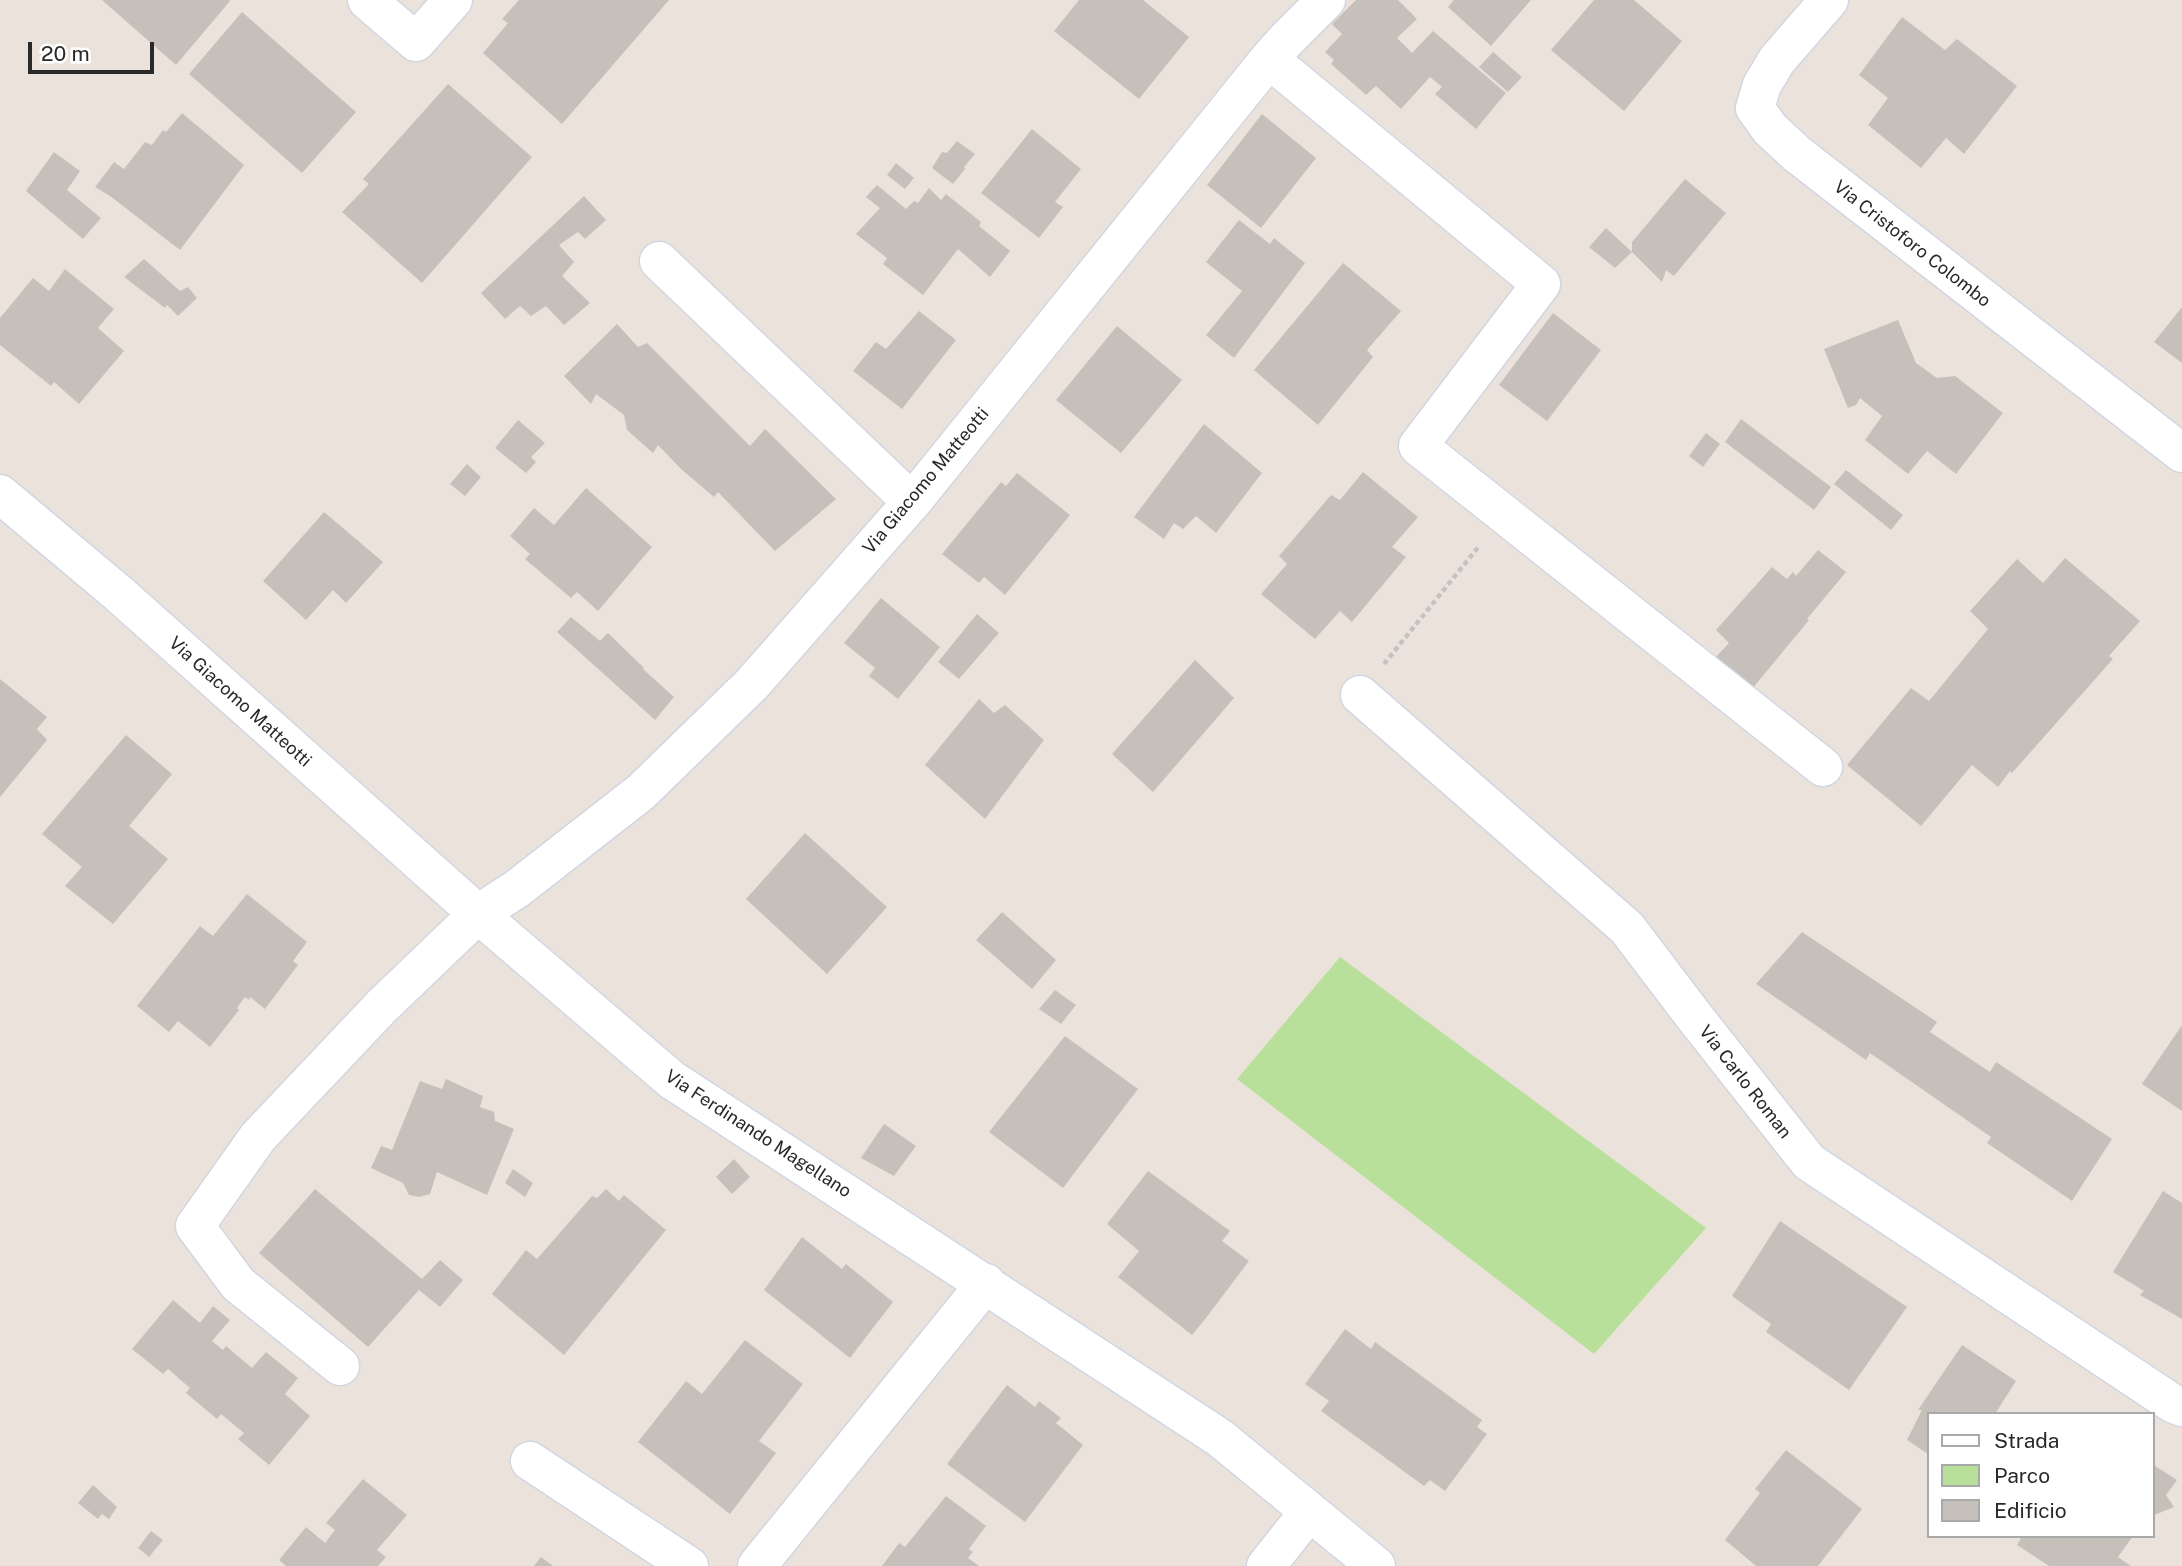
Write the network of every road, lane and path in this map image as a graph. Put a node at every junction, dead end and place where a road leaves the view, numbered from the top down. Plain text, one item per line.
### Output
1 (367, 0) edge
2 (453, 0) edge
3 (1326, 0) edge
4 (1829, 0) edge
5 (1269, 59) junction
6 (659, 261) dead end
7 (2182, 453) edge
8 (0, 494) edge
9 (912, 502) junction
10 (1504, 515) junction
11 (1360, 695) joint
12 (1823, 767) dead end
13 (478, 914) junction
14 (986, 1283) junction
15 (340, 1366) dead end
16 (2182, 1407) edge
17 (530, 1461) dead end
18 (1309, 1512) junction
19 (689, 1566) edge
20 (757, 1566) edge
21 (1266, 1566) edge
22 (1376, 1566) edge

1 - 2 street
3 - 5 street, Via Giacomo Matteotti
4 - 7 street, Via Cristoforo Colombo
5 - 9 street, Via Giacomo Matteotti
5 - 10 street
6 - 9 street
8 - 13 street, Via Giacomo Matteotti
9 - 13 street, Via Giacomo Matteotti
10 - 11 path
10 - 12 street
11 - 16 street, Via Carlo Roman
13 - 14 street, Via Ferdinando Magellano
13 - 15 street, Via Giacomo Matteotti
14 - 18 street, Via Ferdinando Magellano
14 - 20 street
17 - 19 street
18 - 21 street
18 - 22 street, Via Ferdinando Magellano

